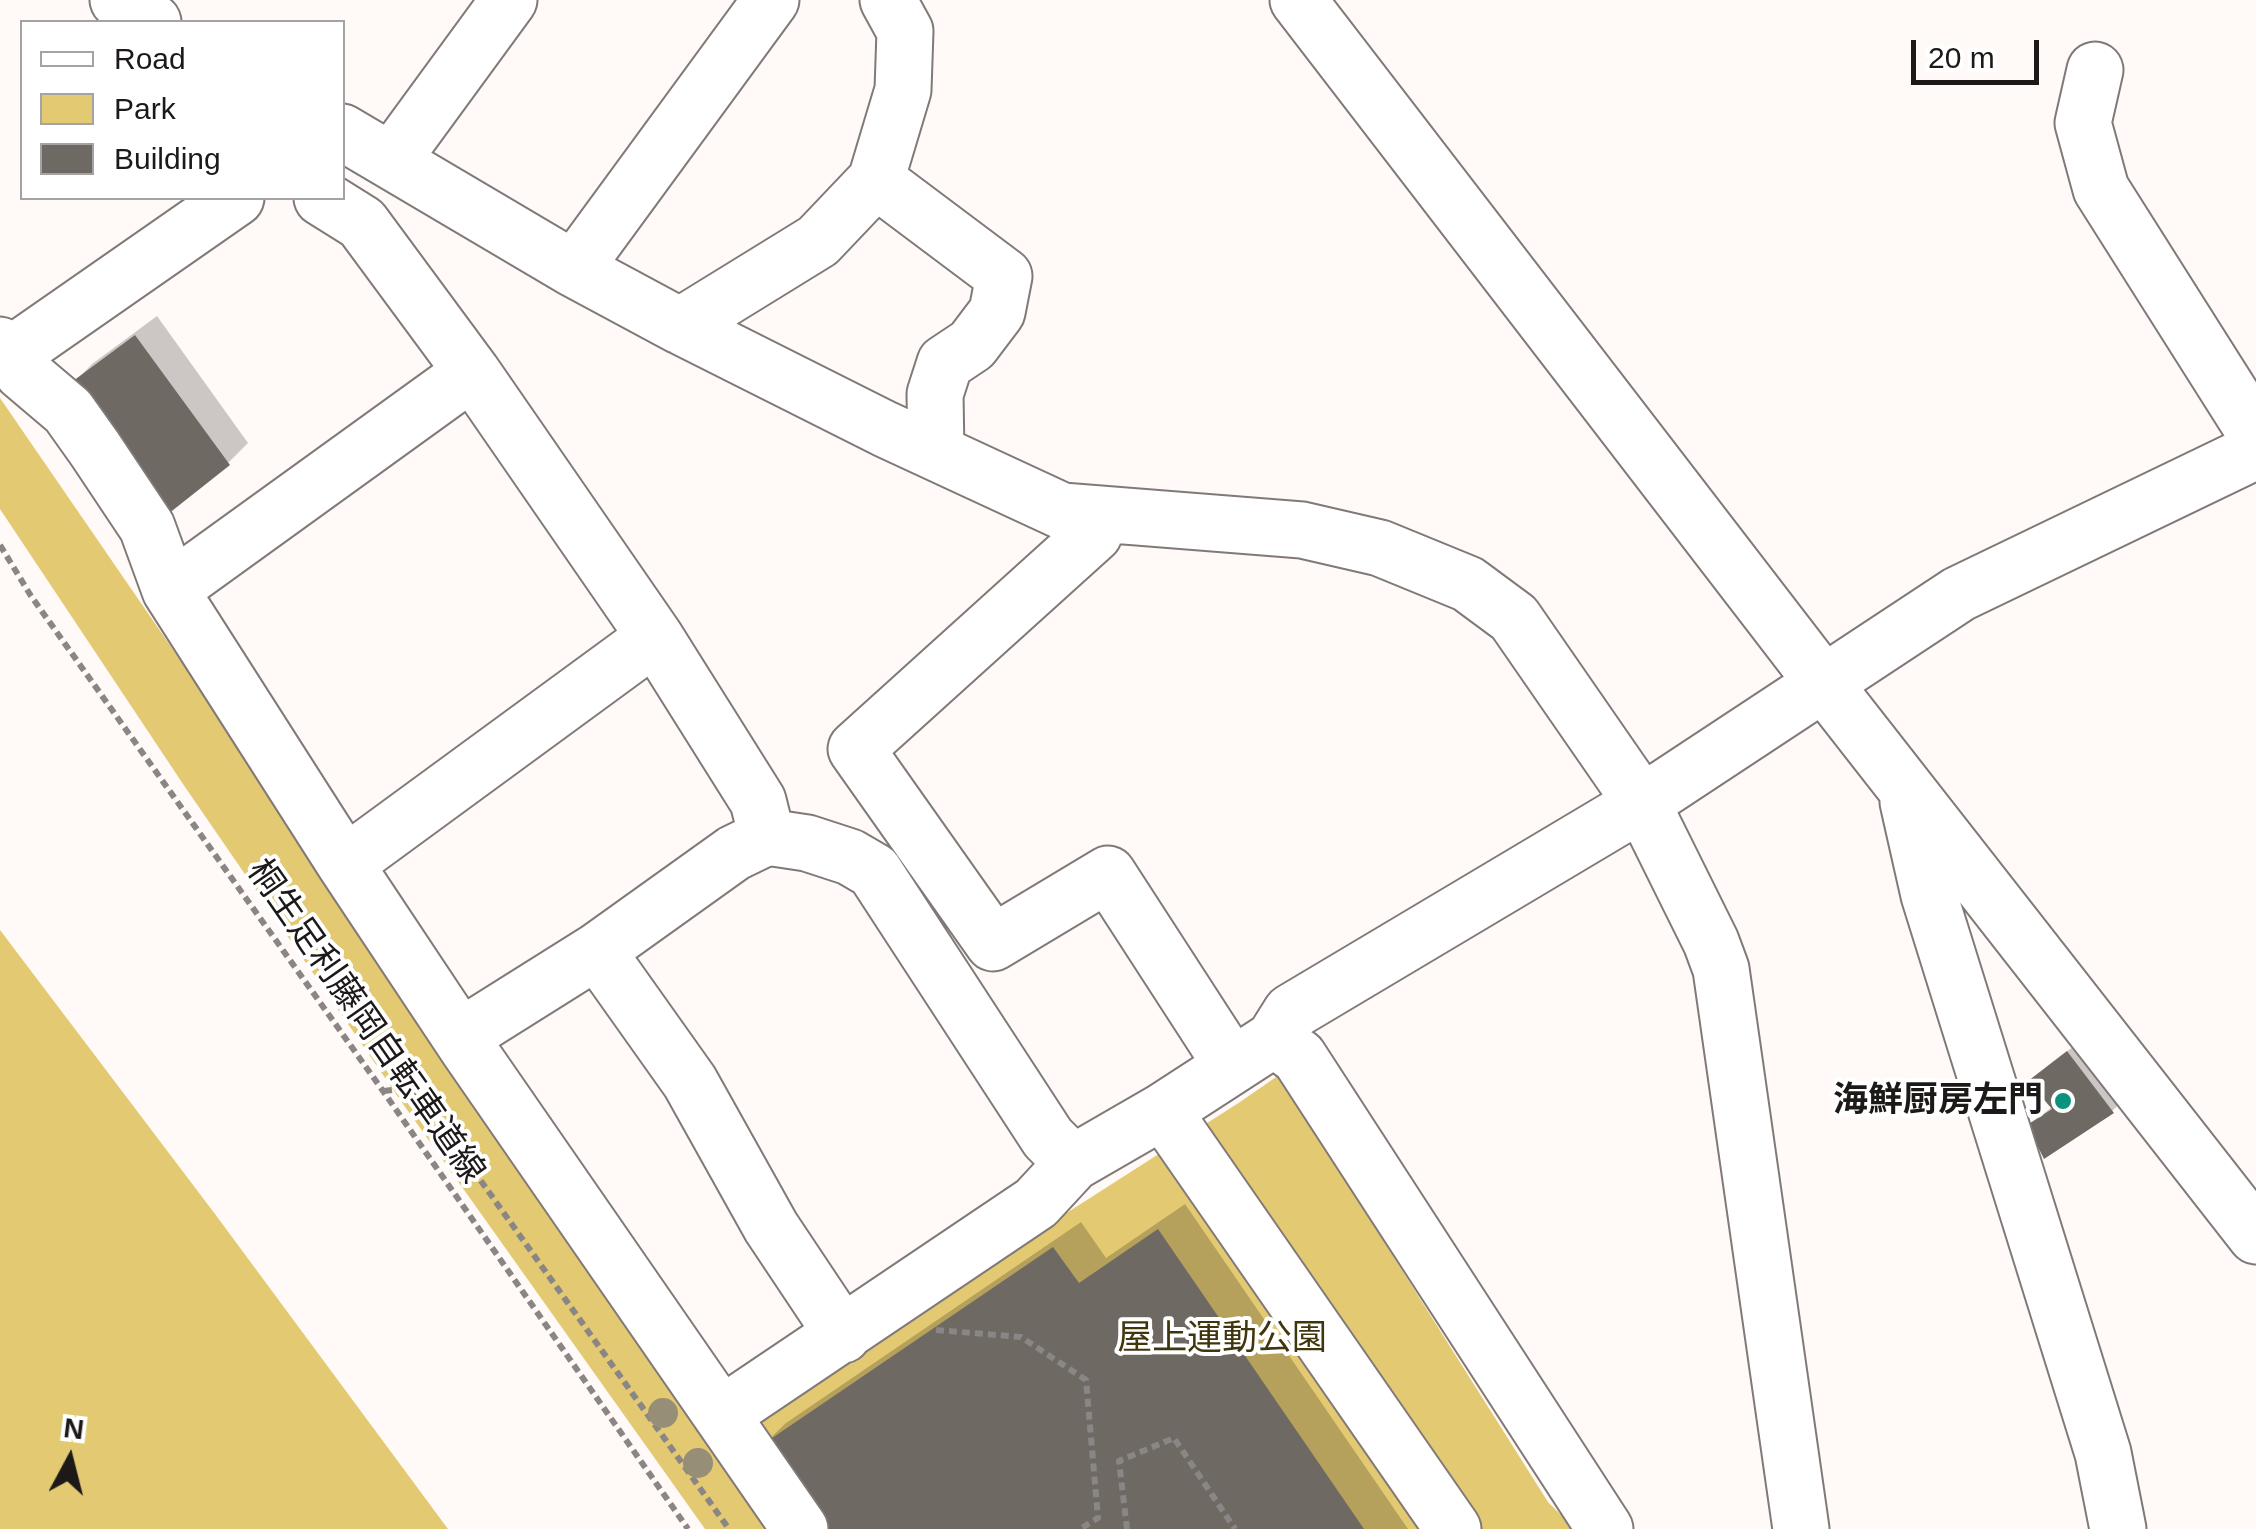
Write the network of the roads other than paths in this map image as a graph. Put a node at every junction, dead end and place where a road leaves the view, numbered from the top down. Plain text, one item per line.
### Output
1 (118, 0) edge
2 (509, 0) edge
3 (770, 0) edge
4 (888, 0) edge
5 (1298, 0) edge
6 (152, 20) edge
7 (2096, 70) dead end
8 (345, 134) edge
9 (392, 160) junction
10 (876, 180) junction
11 (233, 200) edge
12 (325, 200) edge
13 (574, 269) junction
14 (680, 326) junction
15 (10, 358) edge
16 (472, 372) junction
17 (2256, 434) edge
18 (2256, 451) edge
19 (936, 452) junction
20 (1099, 514) junction
21 (170, 590) junction
22 (655, 637) junction
23 (1825, 685) junction
24 (1904, 786) junction
25 (1642, 804) junction
26 (767, 837) junction
27 (345, 864) junction
28 (597, 950) junction
29 (460, 1037) junction
30 (1239, 1060) junction
31 (1163, 1110) junction
32 (1073, 1162) junction
33 (2256, 1236) edge
34 (843, 1335) junction
35 (721, 1415) junction
36 (1584, 1519) edge
37 (800, 1529) edge
38 (1453, 1529) edge
39 (1801, 1529) edge
40 (2118, 1529) edge

1 - 6 street
2 - 9 street
3 - 13 street
4 - 10 street
5 - 23 street
7 - 17 street
8 - 9 street
9 - 13 street
10 - 14 street
10 - 19 street
11 - 15 street
12 - 16 street
13 - 14 street
14 - 19 street
15 - 21 street
16 - 21 street
16 - 22 street
18 - 23 street
19 - 20 street
20 - 25 street
20 - 30 street
21 - 27 street
22 - 26 street
22 - 27 street
23 - 24 street
23 - 25 street
24 - 33 street
24 - 40 street
25 - 30 street
25 - 39 street
26 - 28 street
26 - 32 street
27 - 29 street
28 - 29 street
28 - 34 street
29 - 35 street
30 - 31 street
30 - 36 street
31 - 32 street
31 - 38 street
32 - 34 street
34 - 35 street
35 - 37 street

